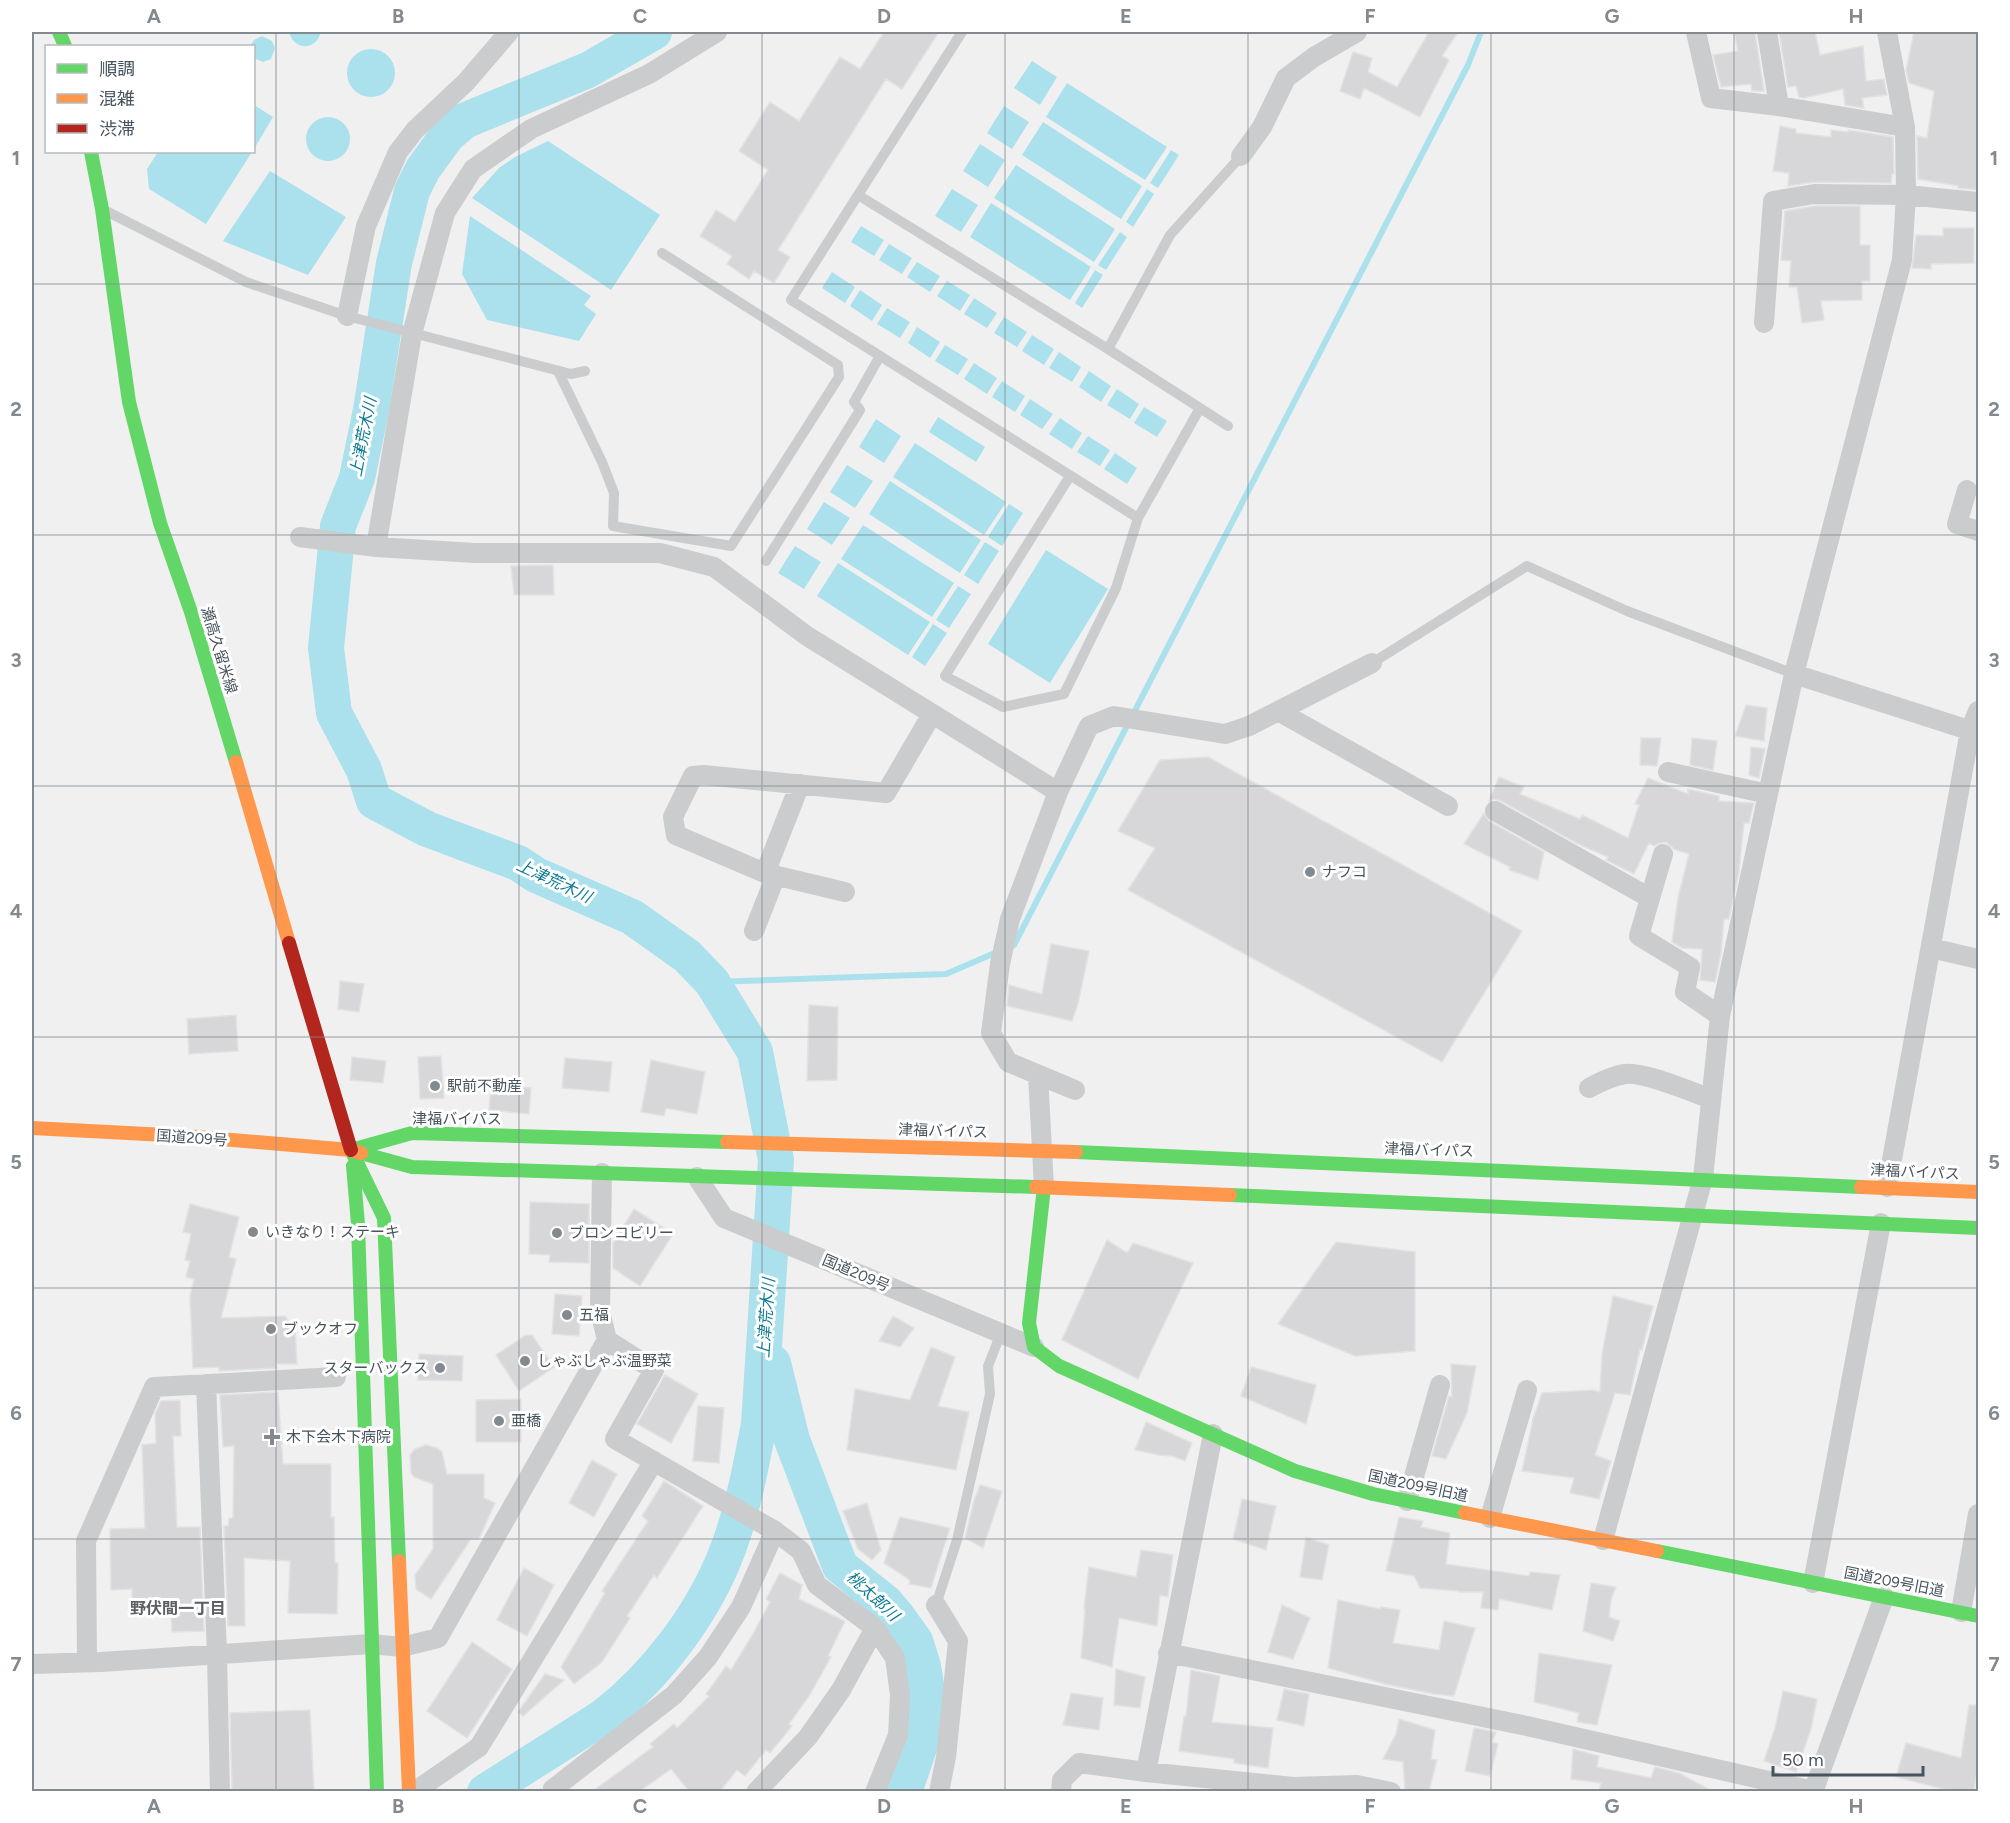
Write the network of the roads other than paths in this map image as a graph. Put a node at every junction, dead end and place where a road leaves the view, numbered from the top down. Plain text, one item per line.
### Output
1 (509, 32) edge
2 (717, 32) edge
3 (962, 32) edge
4 (1357, 32) edge
5 (1696, 32) edge
6 (1767, 32) edge
7 (1887, 32) edge
8 (1779, 106) junction
9 (1905, 127) junction
10 (91, 153) edge
11 (1241, 156) joint
12 (858, 195) junction
13 (1906, 195) junction
14 (1978, 202) edge
15 (102, 209) junction
16 (662, 253) dead end
17 (347, 316) junction
18 (1764, 323) dead end
19 (412, 334) junction
20 (1108, 349) junction
21 (880, 356) junction
22 (558, 371) junction
23 (585, 371) dead end
24 (1200, 408) junction
25 (1228, 426) dead end
26 (1070, 476) junction
27 (1967, 490) dead end
28 (1138, 518) junction
29 (1978, 531) edge
30 (300, 537) dead end
31 (376, 547) junction
32 (766, 561) dead end
33 (1372, 663) joint
34 (1794, 674) junction
35 (1278, 711) junction
36 (1978, 711) edge
37 (932, 714) junction
38 (1974, 732) edge
39 (1668, 772) dead end
40 (800, 784) junction
41 (1058, 792) junction
42 (1768, 794) junction
43 (1448, 807) dead end
44 (1495, 811) dead end
45 (1663, 854) dead end
46 (770, 874) junction
47 (844, 892) dead end
48 (1650, 898) junction
49 (754, 931) dead end
50 (1931, 948) junction
51 (1978, 959) edge
52 (1720, 1016) junction
53 (1038, 1075) junction
54 (1589, 1088) dead end
55 (1075, 1090) dead end
56 (1712, 1099) junction
57 (32, 1128) edge
58 (351, 1150) junction
59 (1041, 1150) junction
60 (602, 1173) junction
61 (697, 1177) junction
62 (1703, 1178) junction
63 (1044, 1186) junction
64 (1887, 1188) junction
65 (1978, 1192) edge
66 (1694, 1216) junction
67 (1881, 1223) junction
68 (1978, 1228) edge
69 (1002, 1333) junction
70 (607, 1340) junction
71 (1034, 1347) junction
72 (336, 1377) dead end
73 (206, 1384) junction
74 (1440, 1385) dead end
75 (1527, 1390) dead end
76 (1213, 1434) junction
77 (654, 1461) junction
78 (1407, 1501) junction
79 (1978, 1514) edge
80 (1490, 1518) junction
81 (775, 1531) junction
82 (1603, 1540) junction
83 (1813, 1583) junction
84 (1884, 1597) junction
85 (936, 1605) joint
86 (1970, 1614) edge
87 (875, 1628) junction
88 (370, 1644) junction
89 (402, 1647) junction
90 (1168, 1653) junction
91 (217, 1654) junction
92 (87, 1662) junction
93 (32, 1664) edge
94 (1146, 1772) junction
95 (220, 1791) edge
96 (377, 1791) edge
97 (409, 1791) edge
98 (414, 1791) edge
99 (554, 1791) edge
100 (756, 1791) edge
101 (875, 1791) edge
102 (939, 1791) edge
103 (1060, 1791) edge
104 (1391, 1791) edge

1 - 17 street
2 - 19 street
3 - 12 lane
4 - 11 street
5 - 8 street
6 - 8 street
7 - 9 street
8 - 9 street
9 - 13 street
10 - 15 main road, 瀬高久留米線
11 - 20 lane
12 - 20 lane
12 - 21 lane
13 - 14 street
13 - 18 street
13 - 34 street
15 - 17 lane
15 - 58 main road, 瀬高久留米線
16 - 22 lane
17 - 19 lane
19 - 22 lane
19 - 31 street
20 - 24 lane
21 - 26 lane
21 - 32 lane
22 - 23 lane
24 - 25 lane
24 - 28 lane
26 - 28 lane
26 - 28 lane
27 - 29 street
30 - 31 street
31 - 37 street
33 - 34 lane
33 - 35 street
34 - 38 street
34 - 42 street
35 - 41 street
35 - 43 street
36 - 38 street
37 - 40 street
37 - 41 street
38 - 50 street
39 - 42 street
40 - 46 street
40 - 46 street
41 - 53 street
42 - 52 street
44 - 48 street
45 - 48 street
46 - 47 street
46 - 49 street
48 - 52 street
50 - 51 street
50 - 64 street
52 - 56 street
53 - 55 street
53 - 59 street
54 - 56 street
56 - 62 street
57 - 58 main road, 国道209号
58 - 59 main road, 津福バイパス
58 - 60 main road
58 - 88 main road
58 - 89 main road
59 - 62 main road, 津福バイパス
59 - 63 street
60 - 61 main road
60 - 70 street
61 - 63 main road
61 - 69 street, 国道209号
62 - 64 main road, 津福バイパス
62 - 66 street
63 - 66 main road
63 - 71 main road
64 - 65 main road, 津福バイパス
66 - 67 main road
66 - 82 street
67 - 68 main road
67 - 83 street
69 - 71 street, 国道209号
69 - 85 lane
70 - 77 street
70 - 89 street
71 - 76 main road, 国道209号旧道
72 - 73 street
73 - 91 street
73 - 92 street
74 - 78 street
75 - 80 street
76 - 78 main road, 国道209号旧道
76 - 90 street
77 - 81 street
77 - 98 street
78 - 80 main road, 国道209号旧道
79 - 86 street
80 - 82 main road, 国道209号旧道
81 - 87 street
81 - 99 street
82 - 83 main road, 国道209号旧道
83 - 84 main road, 国道209号旧道
84 - 86 main road, 国道209号旧道
84 - 90 street
85 - 102 street
87 - 100 street
87 - 101 street
88 - 89 street
88 - 91 street
88 - 96 main road
89 - 97 main road
90 - 94 street
91 - 92 street
91 - 95 street
92 - 93 street
94 - 103 street
94 - 104 street

